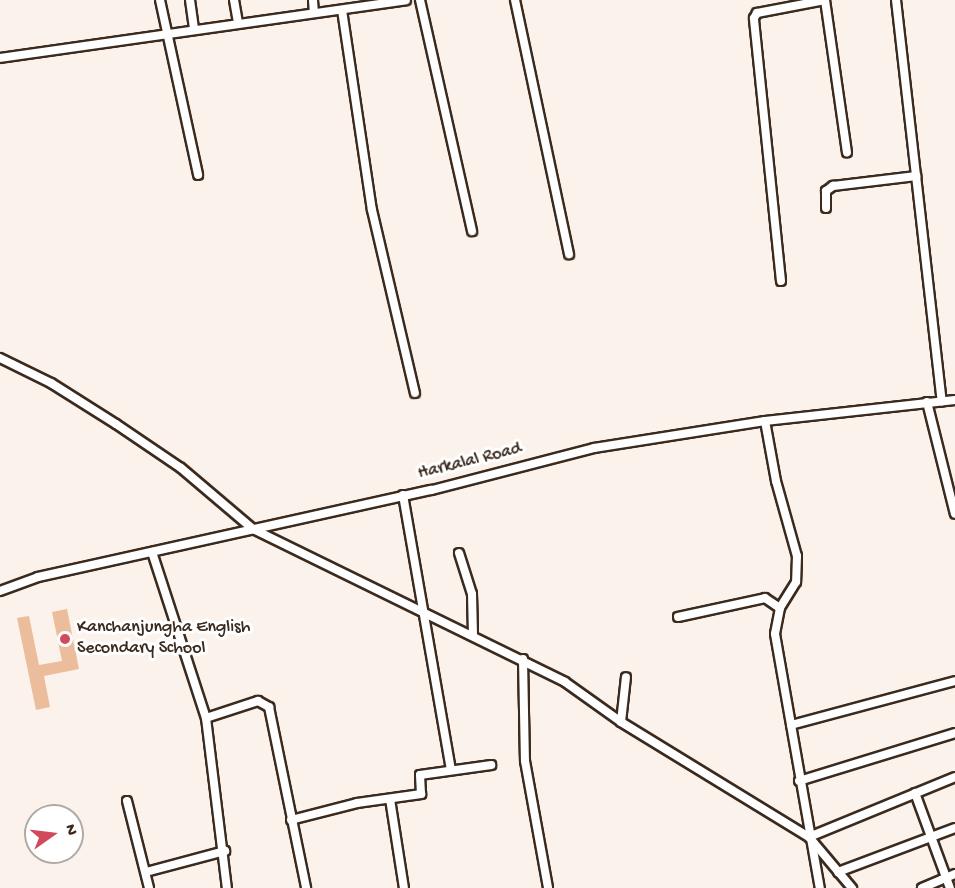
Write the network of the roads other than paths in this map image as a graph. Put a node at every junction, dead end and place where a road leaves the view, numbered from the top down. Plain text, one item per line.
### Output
1 (160, 0) edge
2 (190, 0) edge
3 (234, 0) edge
4 (313, 0) edge
5 (406, 0) edge
6 (420, 0) edge
7 (516, 0) edge
8 (825, 0) edge
9 (896, 0) edge
10 (342, 10) junction
11 (314, 13) junction
12 (238, 22) junction
13 (194, 27) junction
14 (170, 33) junction
15 (0, 58) edge
16 (847, 152) dead end
17 (198, 175) dead end
18 (916, 176) junction
19 (826, 208) dead end
20 (472, 231) dead end
21 (569, 254) dead end
22 (781, 281) dead end
23 (0, 358) edge
24 (415, 393) dead end
25 (955, 400) edge
26 (942, 401) junction
27 (927, 402) junction
28 (765, 421) junction
29 (403, 495) junction
30 (954, 508) edge
31 (253, 529) junction
32 (152, 552) junction
33 (459, 553) dead end
34 (0, 591) edge
35 (780, 608) junction
36 (425, 617) junction
37 (678, 617) dead end
38 (473, 635) junction
39 (523, 660) junction
40 (626, 677) dead end
41 (955, 681) edge
42 (206, 718) junction
43 (621, 722) junction
44 (791, 725) junction
45 (955, 733) edge
46 (491, 765) dead end
47 (451, 769) junction
48 (955, 777) edge
49 (799, 781) junction
50 (915, 793) junction
51 (390, 799) junction
52 (128, 801) dead end
53 (291, 820) junction
54 (955, 828) edge
55 (808, 837) junction
56 (931, 837) junction
57 (225, 851) junction
58 (146, 872) junction
59 (838, 872) junction
60 (955, 874) edge
61 (946, 878) junction
62 (149, 888) edge
63 (227, 888) edge
64 (306, 888) edge
65 (404, 888) edge
66 (548, 888) edge
67 (820, 888) edge
68 (852, 888) edge
69 (922, 888) edge
70 (950, 888) edge

1 - 14 street
2 - 13 street
3 - 12 street
4 - 11 street
5 - 10 street
6 - 20 street
7 - 21 street
8 - 16 street
8 - 22 street
9 - 18 street
10 - 11 street
10 - 24 street
11 - 12 street
12 - 13 street
13 - 14 street
14 - 15 street
14 - 17 street
18 - 19 street
18 - 26 street
23 - 31 street
25 - 26 street, Harkalal Road
26 - 27 street, Harkalal Road
27 - 28 street, Harkalal Road
27 - 30 street
28 - 29 street, Harkalal Road
28 - 35 street
29 - 31 street, Harkalal Road
29 - 36 street
31 - 32 street, Harkalal Road
31 - 36 street
32 - 34 street, Harkalal Road
32 - 42 street
33 - 38 street
35 - 37 street
35 - 44 street
36 - 38 street
36 - 47 street
38 - 39 street
39 - 43 street
39 - 66 street
40 - 43 street
41 - 44 street
42 - 53 street
42 - 57 street
43 - 55 street
44 - 49 street
45 - 49 street
46 - 47 street
47 - 51 street
48 - 50 street
49 - 55 street
50 - 55 street
50 - 56 street
51 - 53 street
51 - 65 street
52 - 58 street
53 - 64 street
54 - 56 street
55 - 59 street
55 - 67 street
56 - 59 street
56 - 61 street
57 - 58 street
57 - 63 street
58 - 62 street
59 - 68 street
60 - 61 street
61 - 69 street
61 - 70 street

